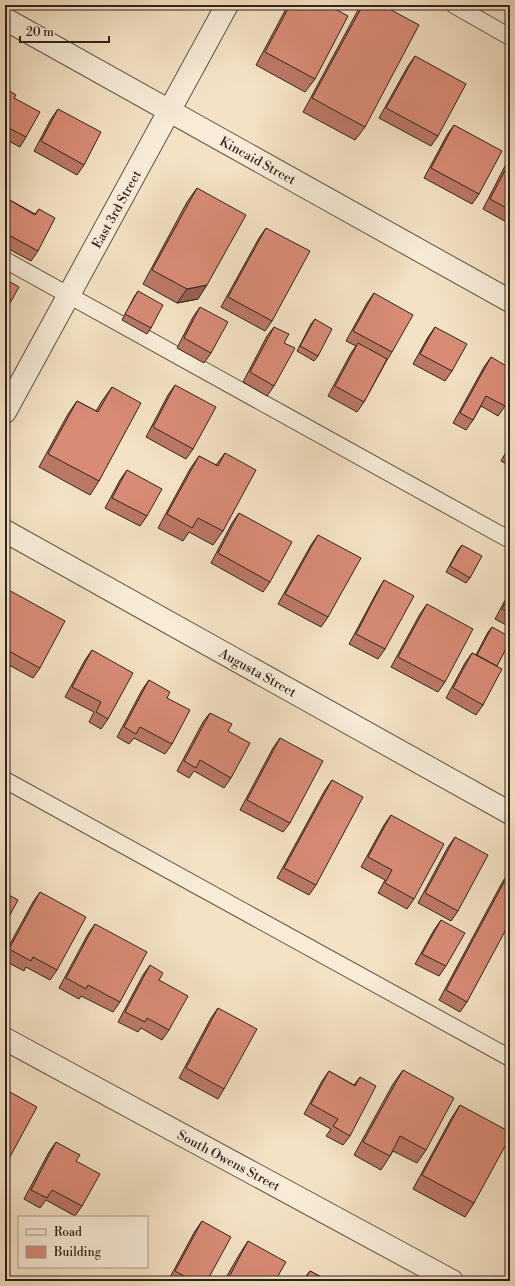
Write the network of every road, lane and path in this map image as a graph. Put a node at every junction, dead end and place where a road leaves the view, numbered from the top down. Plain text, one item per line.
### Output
1 (227, 5) edge
2 (454, 5) edge
3 (5, 19) edge
4 (510, 36) edge
5 (169, 111) junction
6 (5, 260) edge
7 (69, 296) junction
8 (510, 301) edge
9 (5, 412) edge
10 (5, 531) edge
11 (510, 540) edge
12 (5, 780) edge
13 (510, 813) edge
14 (5, 1039) edge
15 (510, 1058) edge
16 (452, 1281) edge

1 - 5 street, East 3rd Street
2 - 4 lane
3 - 5 street, Kincaid Street
5 - 7 street, East 3rd Street
5 - 8 street, Kincaid Street
6 - 7 lane
7 - 9 street, East 3rd Street
7 - 11 lane
10 - 13 street, Augusta Street
12 - 15 lane
14 - 16 street, South Owens Street

